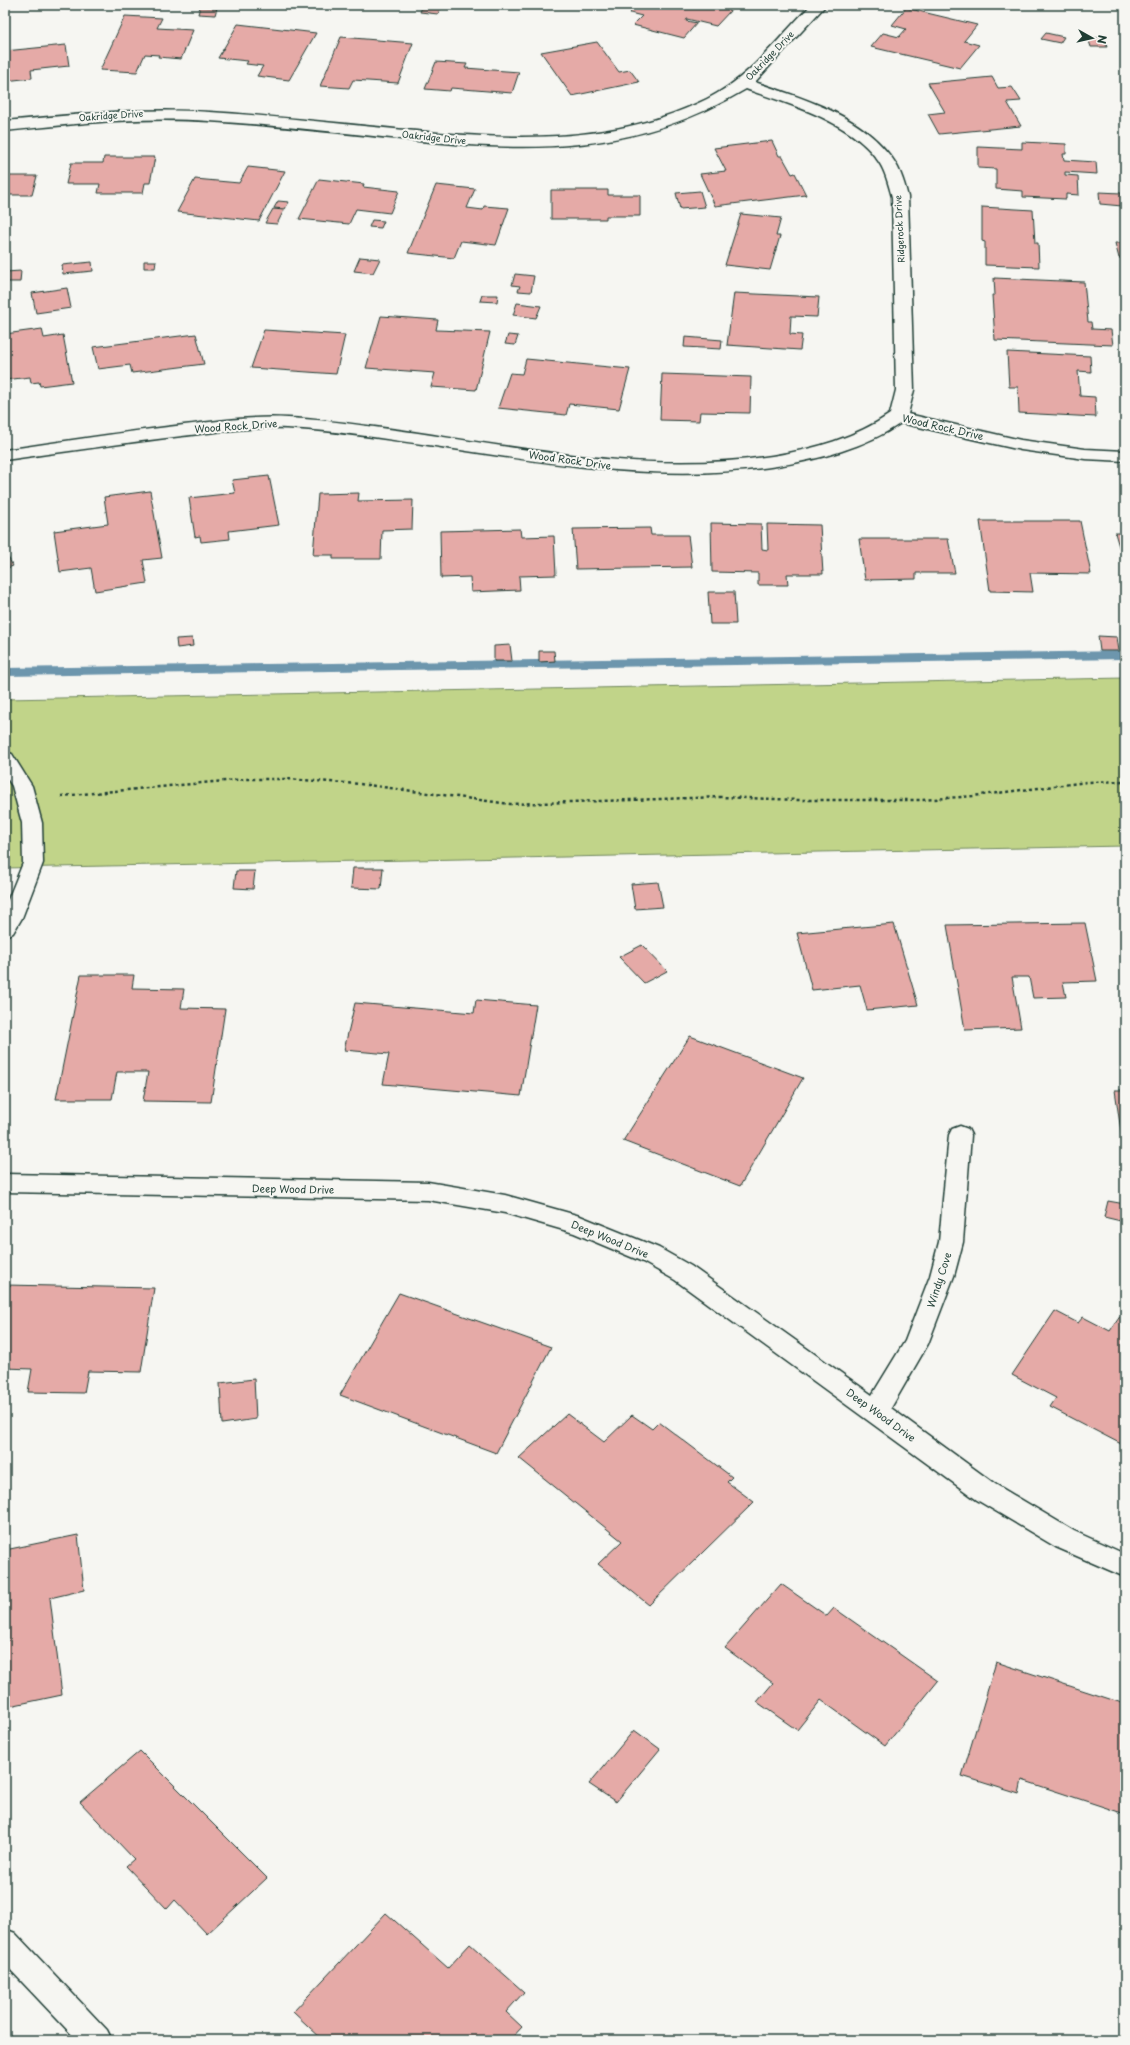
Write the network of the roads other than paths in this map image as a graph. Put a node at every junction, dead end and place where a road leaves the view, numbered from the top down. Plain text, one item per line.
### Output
1 (819, 5) edge
2 (744, 83) junction
3 (5, 126) edge
4 (898, 417) junction
5 (5, 455) edge
6 (1125, 456) edge
7 (5, 759) edge
8 (5, 928) edge
9 (960, 1135) dead end
10 (5, 1183) edge
11 (876, 1410) junction
12 (1125, 1566) edge
13 (5, 1943) edge
14 (97, 2040) edge

1 - 2 street, Oakridge Drive
2 - 3 street, Oakridge Drive
2 - 4 street, Ridgerock Drive
4 - 5 street, Wood Rock Drive
4 - 6 street, Wood Rock Drive
7 - 8 street
9 - 11 street, Windy Cove
10 - 11 street, Deep Wood Drive
11 - 12 street, Deep Wood Drive
13 - 14 street

